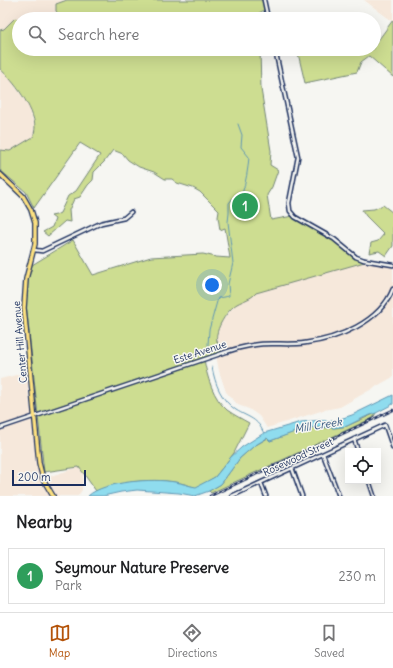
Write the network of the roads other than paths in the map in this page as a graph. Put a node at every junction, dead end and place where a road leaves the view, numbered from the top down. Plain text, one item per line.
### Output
1 (264, 0) edge
2 (267, 12) edge
3 (276, 56) edge
4 (0, 174) edge
5 (131, 212) dead end
6 (34, 250) junction
7 (393, 265) edge
8 (393, 289) edge
9 (35, 416) junction
10 (0, 428) edge
11 (354, 440) junction
12 (357, 448) edge
13 (393, 448) edge
14 (323, 454) junction
15 (292, 468) junction
16 (261, 483) junction
17 (370, 484) edge
18 (53, 496) edge
19 (232, 496) edge
20 (266, 496) edge
21 (302, 496) edge
22 (339, 496) edge
23 (374, 496) edge

1 - 2 street
3 - 7 street
4 - 6 main road, Center Hill Avenue
5 - 6 street
6 - 9 main road, Center Hill Avenue
8 - 9 street, Este Avenue
9 - 10 street, Este Avenue
9 - 18 main road, Center Hill Avenue
11 - 12 street
11 - 13 street, Rosewood Street
11 - 14 street, Rosewood Street
14 - 15 street, Rosewood Street
14 - 22 street
15 - 16 street, Rosewood Street
15 - 21 street
16 - 19 street, Rosewood Street
16 - 20 street
17 - 23 street

